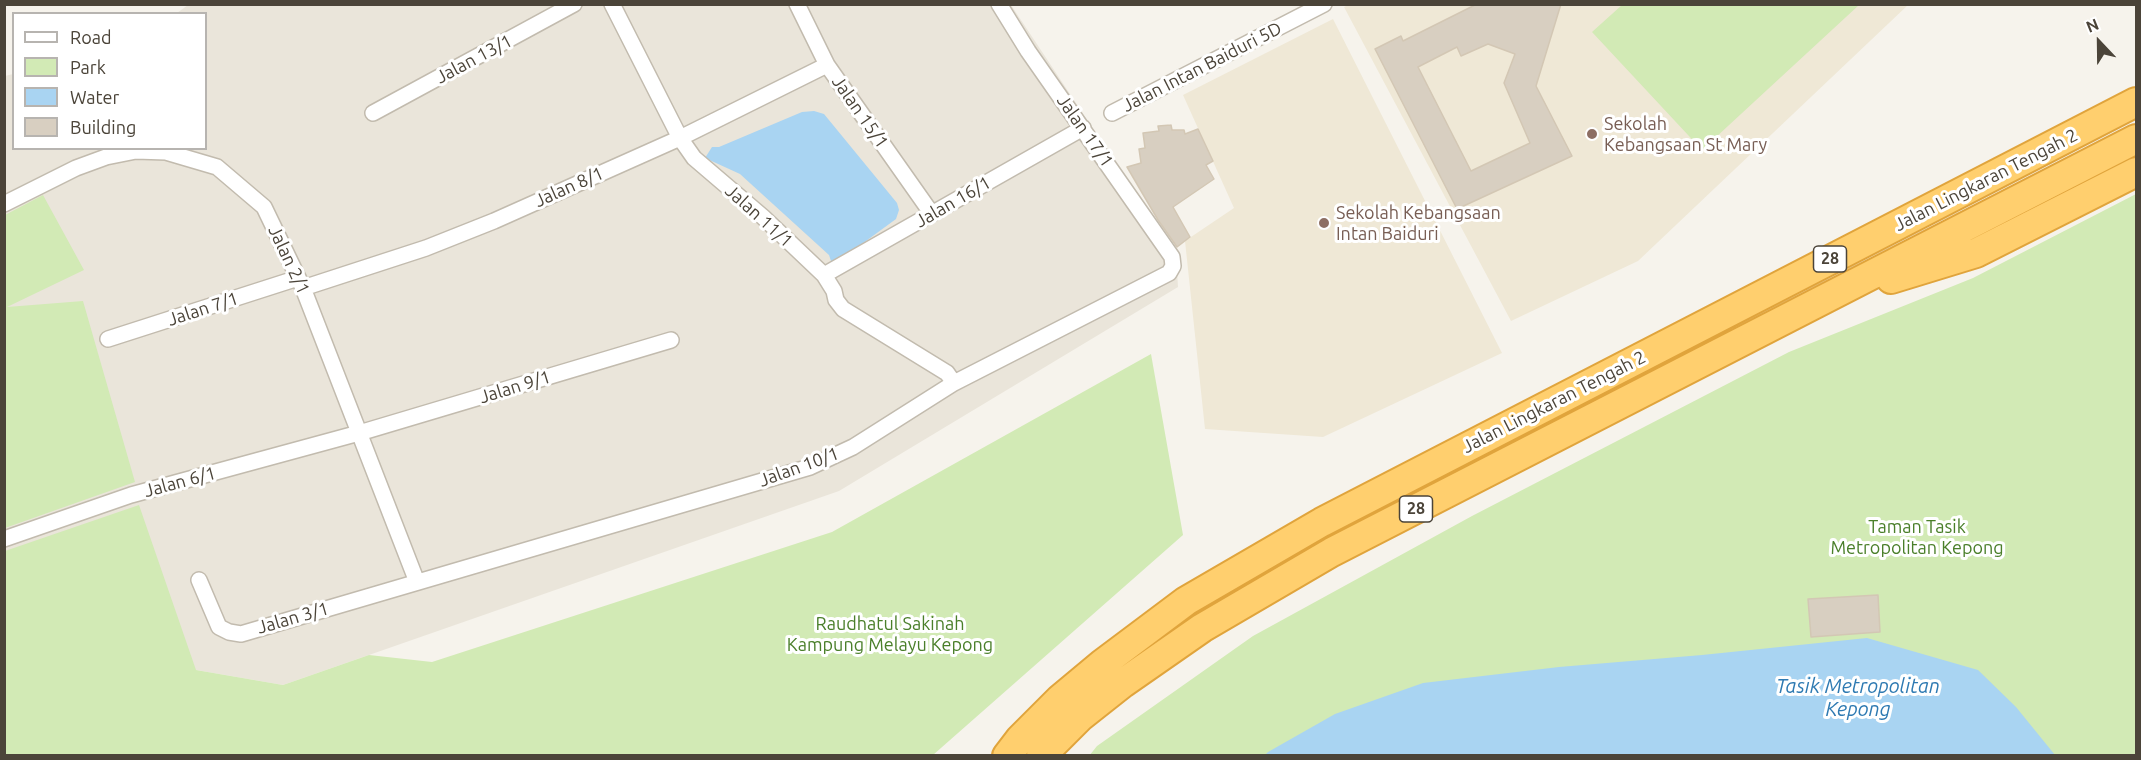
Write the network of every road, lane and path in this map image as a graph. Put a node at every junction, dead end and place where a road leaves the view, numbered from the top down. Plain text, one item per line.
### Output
1 (574, 4) edge
2 (612, 4) edge
3 (797, 4) edge
4 (999, 4) edge
5 (1324, 4) edge
6 (827, 65) junction
7 (2136, 102) edge
8 (373, 113) dead end
9 (1112, 113) dead end
10 (1083, 128) junction
11 (680, 138) junction
12 (2136, 139) edge
13 (2136, 172) edge
14 (4, 204) edge
15 (932, 214) junction
16 (1172, 257) joint
17 (824, 275) junction
18 (301, 283) junction
19 (1818, 302) junction
20 (108, 339) dead end
21 (671, 340) dead end
22 (954, 383) junction
23 (359, 433) junction
24 (4, 539) edge
25 (199, 580) dead end
26 (417, 582) junction
27 (1007, 756) edge
28 (1041, 756) edge

1 - 8 street, Jalan 13/1
2 - 11 street, Jalan 11/1
3 - 6 street, Jalan 15/1
4 - 10 street, Jalan 17/1
5 - 9 street, Jalan Intan Baiduri 5D
6 - 11 street, Jalan 8/1
6 - 15 street, Jalan 15/1
7 - 27 highway, Jalan Lingkaran Tengah 2 / 28
10 - 15 street, Jalan 16/1
10 - 16 street, Jalan 17/1
11 - 17 street, Jalan 11/1
11 - 18 street, Jalan 8/1
12 - 19 highway, Jalan Lingkaran Tengah 2 / 28
13 - 19 highway
14 - 18 street, Jalan 2/1
15 - 17 street, Jalan 16/1
16 - 22 street, Jalan 10/1
17 - 22 street, Jalan 11/1
18 - 20 street, Jalan 7/1
18 - 23 street, Jalan 2/1
19 - 28 highway, Jalan Lingkaran Tengah 2 / 28
21 - 23 street, Jalan 9/1
22 - 26 street, Jalan 10/1
23 - 24 street, Jalan 6/1
23 - 26 street, Jalan 2/1
25 - 26 street, Jalan 3/1

